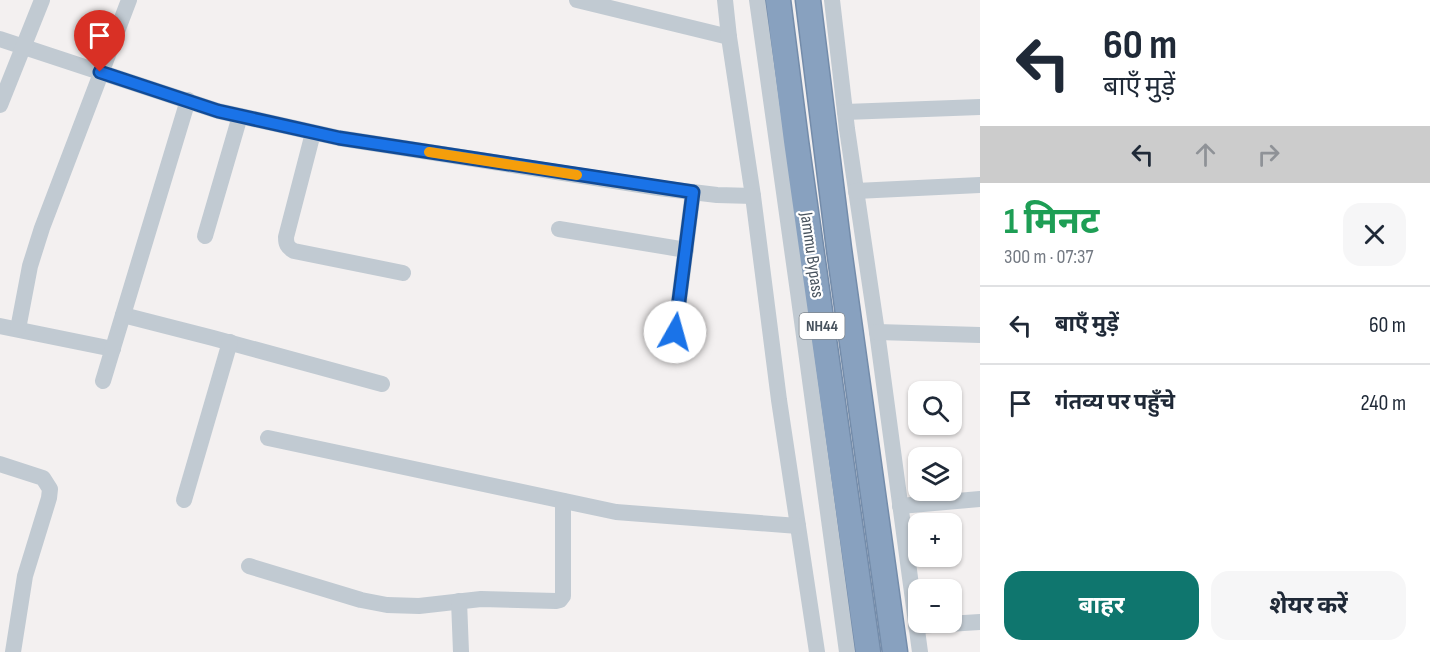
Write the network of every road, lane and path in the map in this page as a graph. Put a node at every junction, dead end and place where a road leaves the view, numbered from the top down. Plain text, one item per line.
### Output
1 (42, 0) edge
2 (129, 0) edge
3 (577, 0) edge
4 (725, 0) edge
5 (757, 0) edge
6 (778, 0) edge
7 (807, 0) edge
8 (832, 0) edge
9 (729, 38) junction
10 (0, 39) edge
11 (24, 47) junction
12 (100, 72) junction
13 (188, 100) junction
14 (0, 105) edge
15 (980, 107) edge
16 (845, 112) junction
17 (240, 116) junction
18 (313, 133) junction
19 (980, 185) edge
20 (856, 190) junction
21 (693, 192) junction
22 (753, 196) junction
23 (559, 229) dead end
24 (205, 236) dead end
25 (686, 250) junction
26 (403, 273) dead end
27 (123, 315) junction
28 (0, 326) edge
29 (18, 329) junction
30 (675, 332) dead end
31 (877, 332) junction
32 (980, 335) edge
33 (230, 342) junction
34 (113, 349) junction
35 (103, 381) dead end
36 (382, 384) dead end
37 (268, 438) dead end
38 (0, 464) edge
39 (980, 499) edge
40 (184, 500) dead end
41 (563, 501) junction
42 (900, 506) junction
43 (798, 526) junction
44 (249, 566) dead end
45 (910, 579) edge
46 (459, 601) junction
47 (980, 622) edge
48 (962, 623) edge
49 (917, 633) edge
50 (13, 652) edge
51 (461, 652) edge
52 (817, 652) edge
53 (847, 652) edge
54 (868, 652) edge
55 (895, 652) edge
56 (920, 652) edge

1 - 11 street
2 - 12 street
3 - 9 street
4 - 9 street
5 - 53 street
6 - 54 highway, Jammu Bypass / NH44
7 - 55 highway, Jammu Bypass / NH44
8 - 16 street
9 - 22 street
10 - 11 street
11 - 12 street
11 - 14 street
12 - 13 street
12 - 29 street
13 - 17 street
13 - 27 street
15 - 16 street
16 - 20 street
17 - 18 street
17 - 24 street
18 - 21 street
18 - 26 street
19 - 20 street
20 - 31 street
21 - 22 street
21 - 25 street
22 - 43 street
23 - 25 street
25 - 30 street
27 - 33 street
27 - 34 street
28 - 29 street
29 - 34 street
31 - 32 street
31 - 42 street
33 - 36 street
33 - 40 street
34 - 35 street
37 - 41 street
38 - 50 street
39 - 42 street
41 - 43 street
41 - 46 street
42 - 45 street
43 - 52 street
44 - 46 street
46 - 51 street
47 - 48 street
49 - 56 street

